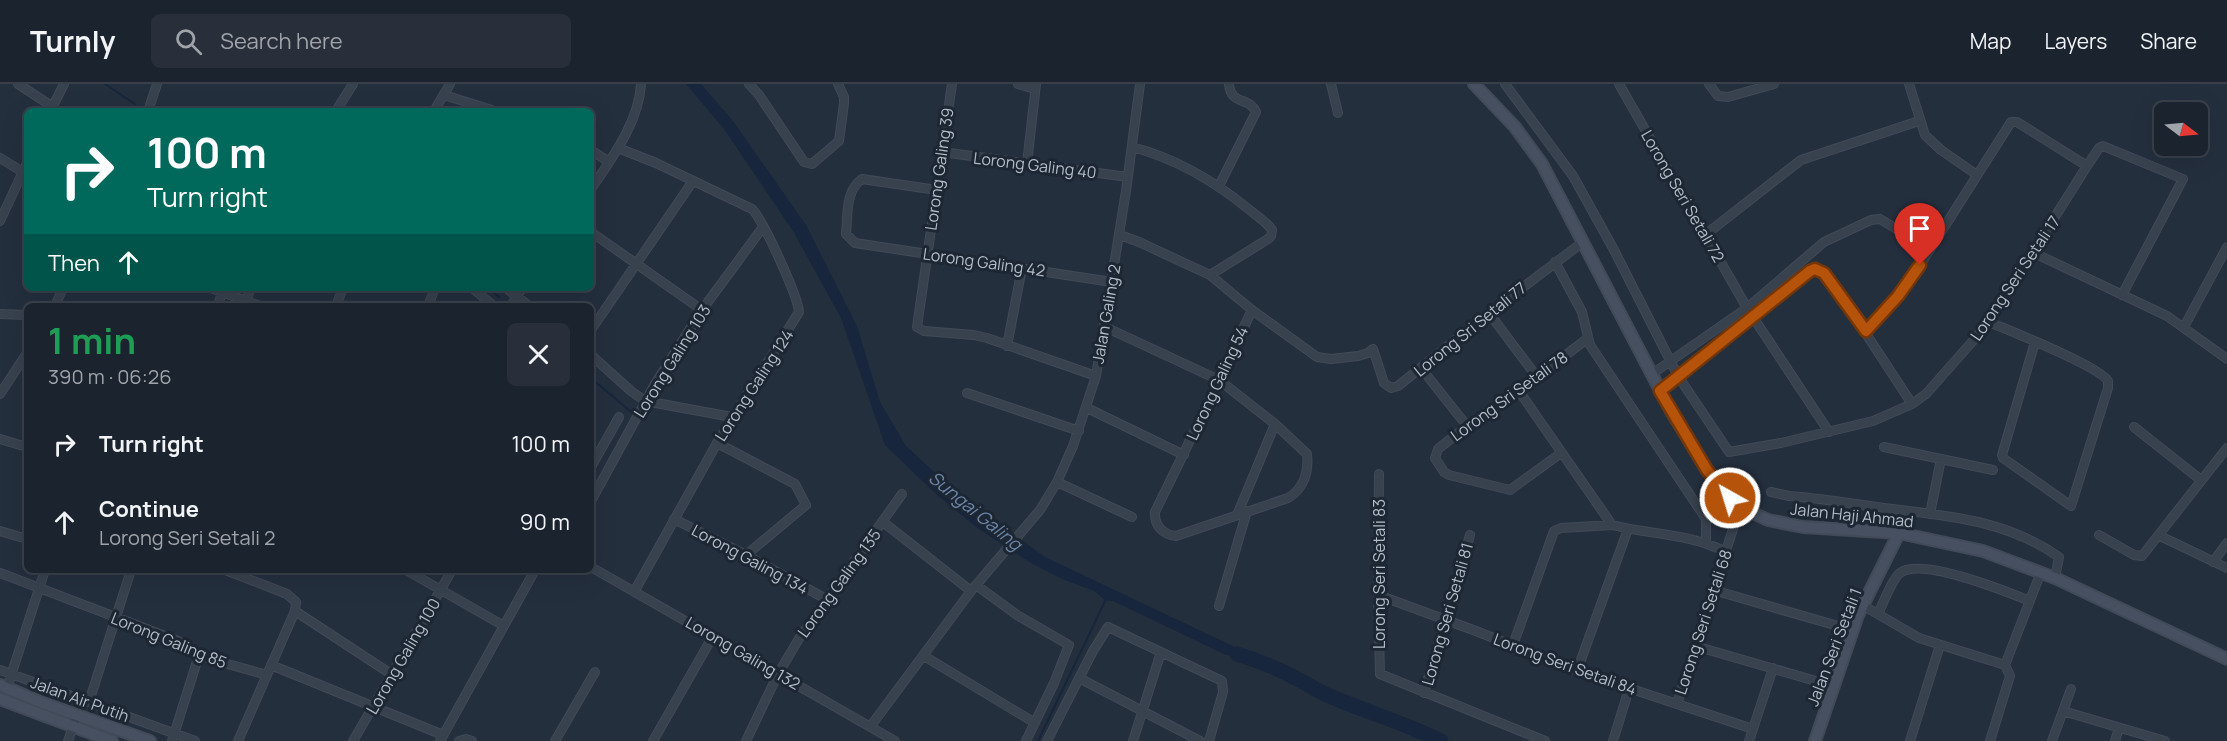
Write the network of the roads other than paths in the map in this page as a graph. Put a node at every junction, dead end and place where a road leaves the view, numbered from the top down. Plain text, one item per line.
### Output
1 (18, 84) edge
2 (64, 84) edge
3 (157, 84) edge
4 (353, 84) edge
5 (450, 84) edge
6 (640, 84) edge
7 (749, 84) edge
8 (838, 84) edge
9 (952, 84) edge
10 (1018, 84) edge
11 (1140, 84) edge
12 (1229, 84) edge
13 (1331, 84) edge
14 (1474, 84) edge
15 (1505, 84) edge
16 (1619, 84) edge
17 (1709, 84) edge
18 (1774, 84) edge
19 (1920, 84) edge
20 (1909, 86) edge
21 (1036, 87) edge
22 (444, 95) junction
23 (51, 108) edge
24 (52, 108) edge
25 (149, 108) edge
26 (338, 108) edge
27 (436, 108) edge
28 (485, 108) edge
29 (1338, 113) dead end
30 (1919, 121) junction
31 (1132, 147) junction
32 (618, 148) junction
33 (594, 152) edge
34 (942, 152) junction
35 (0, 158) edge
36 (609, 162) junction
37 (1027, 164) junction
38 (2087, 166) junction
39 (24, 173) edge
40 (1977, 175) junction
41 (24, 176) edge
42 (1128, 177) junction
43 (693, 181) junction
44 (594, 184) edge
45 (1219, 186) junction
46 (937, 190) junction
47 (0, 221) edge
48 (763, 227) junction
49 (594, 234) edge
50 (1120, 235) junction
51 (1705, 235) junction
52 (1583, 243) junction
53 (2227, 247) edge
54 (1930, 249) junction
55 (2034, 253) junction
56 (927, 254) junction
57 (1555, 262) junction
58 (636, 264) junction
59 (1022, 268) junction
60 (1210, 275) junction
61 (1113, 282) junction
62 (250, 291) edge
63 (476, 291) edge
64 (510, 291) edge
65 (520, 291) edge
66 (222, 292) joint
67 (2122, 295) junction
68 (517, 296) junction
69 (246, 301) junction
70 (219, 303) edge
71 (252, 303) edge
72 (491, 303) edge
73 (513, 303) edge
74 (525, 303) edge
75 (702, 310) junction
76 (1252, 310) junction
77 (1749, 312) junction
78 (1489, 313) junction
79 (0, 314) edge
80 (24, 315) edge
81 (1989, 322) junction
82 (594, 326) edge
83 (1105, 327) junction
84 (2184, 327) junction
85 (1866, 331) junction
86 (1588, 338) junction
87 (2035, 342) junction
88 (1007, 346) junction
89 (1373, 349) joint
90 (24, 358) edge
91 (594, 358) edge
92 (2227, 359) edge
93 (1671, 361) junction
94 (1421, 368) junction
95 (1652, 374) junction
96 (1096, 376) junction
97 (1678, 376) junction
98 (1537, 377) junction
99 (1219, 380) junction
100 (1519, 390) junction
101 (1660, 391) junction
102 (967, 393) dead end
103 (0, 394) edge
104 (645, 401) junction
105 (1912, 404) junction
106 (1087, 408) junction
107 (619, 417) dead end
108 (732, 417) junction
109 (1275, 424) junction
110 (1467, 426) junction
111 (2134, 427) dead end
112 (1079, 431) junction
113 (1829, 432) junction
114 (0, 439) edge
115 (717, 443) junction
116 (24, 446) edge
117 (1884, 447) dead end
118 (2227, 448) edge
119 (1561, 453) junction
120 (1184, 455) junction
121 (1941, 459) junction
122 (594, 461) edge
123 (1993, 470) dead end
124 (1379, 474) dead end
125 (2201, 480) junction
126 (1057, 482) junction
127 (1771, 492) dead end
128 (902, 494) dead end
129 (594, 495) edge
130 (1740, 507) junction
131 (1247, 511) junction
132 (1930, 514) junction
133 (1236, 515) junction
134 (1132, 517) dead end
135 (674, 519) junction
136 (883, 522) junction
137 (1612, 525) junction
138 (1628, 529) junction
139 (0, 531) edge
140 (1899, 533) junction
141 (1470, 535) dead end
142 (2099, 535) dead end
143 (2160, 536) junction
144 (24, 538) edge
145 (1706, 542) junction
146 (2227, 543) edge
147 (1726, 552) junction
148 (746, 555) junction
149 (2213, 562) junction
150 (2227, 568) edge
151 (594, 569) edge
152 (2041, 572) junction
153 (0, 573) edge
154 (44, 573) edge
155 (130, 573) edge
156 (236, 573) edge
157 (411, 573) edge
158 (450, 573) edge
159 (534, 573) edge
160 (2055, 578) junction
161 (40, 588) junction
162 (973, 588) junction
163 (441, 590) junction
164 (1713, 590) junction
165 (634, 592) junction
166 (1378, 595) junction
167 (826, 599) junction
168 (2030, 601) junction
169 (1219, 606) dead end
170 (1863, 606) junction
171 (295, 611) junction
172 (1878, 614) junction
173 (115, 617) junction
174 (1446, 619) junction
175 (504, 626) junction
176 (1852, 630) junction
177 (713, 636) junction
178 (1514, 645) junction
179 (1940, 645) junction
180 (1695, 646) junction
181 (1161, 652) junction
182 (200, 655) junction
183 (924, 656) junction
184 (2227, 659) edge
185 (271, 665) junction
186 (2005, 665) junction
187 (1773, 668) junction
188 (0, 670) edge
189 (1577, 671) junction
190 (595, 672) dead end
191 (391, 674) junction
192 (778, 674) junction
193 (12, 675) junction
194 (267, 675) junction
195 (1079, 678) junction
196 (1833, 686) junction
197 (4, 687) edge
198 (1629, 689) junction
199 (2071, 689) dead end
200 (1424, 693) junction
201 (0, 699) edge
202 (89, 702) junction
203 (1677, 704) junction
204 (374, 706) junction
205 (1142, 710) junction
206 (2063, 711) junction
207 (77, 715) junction
208 (1035, 723) junction
209 (73, 727) junction
210 (870, 727) junction
211 (2119, 728) junction
212 (1753, 729) junction
213 (173, 737) edge
214 (442, 738) edge
215 (68, 741) edge
216 (112, 741) edge
217 (150, 741) edge
218 (195, 741) edge
219 (238, 741) edge
220 (353, 741) edge
221 (459, 741) edge
222 (472, 741) edge
223 (555, 741) edge
224 (653, 741) edge
225 (746, 741) edge
226 (895, 741) edge
227 (1026, 741) edge
228 (1047, 741) edge
229 (1133, 741) edge
230 (1200, 741) edge
231 (1209, 741) edge
232 (1545, 741) edge
233 (1613, 741) edge
234 (1749, 741) edge
235 (1815, 741) edge
236 (1910, 741) edge
237 (1990, 741) edge
238 (2052, 741) edge
239 (2115, 741) edge
240 (2165, 741) edge

1 - 23 street
2 - 24 street
3 - 25 street
4 - 26 street
5 - 22 street
6 - 32 street
7 - 8 street
9 - 34 street, Lorong Galing 39
10 - 21 street
11 - 31 street, Jalan Galing 2
12 - 45 street
13 - 29 street
14 - 52 street, Jalan Haji Ahmad
15 - 93 street
16 - 51 street, Lorong Seri Setali 72
17 - 18 street
19 - 20 street
20 - 30 street
21 - 37 street
22 - 27 street
22 - 28 street
30 - 40 street
30 - 51 street
31 - 42 street, Jalan Galing 2
31 - 45 street
32 - 36 street
32 - 43 street, Lorong Galing 124
33 - 36 street
34 - 37 street, Lorong Galing 40
34 - 46 street, Lorong Galing 39
35 - 39 street
36 - 44 street
37 - 42 street, Lorong Galing 40
38 - 40 street
38 - 55 street, Lorong Seri Setali 17
38 - 67 street, Lorong Seri Setali 17
40 - 54 street
41 - 47 street
42 - 50 street, Jalan Galing 2
43 - 48 street, Lorong Galing 124
43 - 58 street
45 - 60 street
46 - 56 street, Lorong Galing 39
46 - 56 street, Lorong Galing 42
48 - 75 street, Lorong Galing 103
48 - 108 street, Lorong Galing 124
49 - 58 street
50 - 60 street
50 - 61 street, Jalan Galing 2
51 - 77 street, Lorong Seri Setali 72
52 - 57 street, Lorong Sri Setali 77
52 - 95 street, Jalan Haji Ahmad
53 - 84 street
54 - 77 street
54 - 85 street
55 - 67 street
55 - 81 street, Lorong Seri Setali 17
56 - 59 street, Lorong Galing 42
56 - 88 street, Lorong Galing 39
57 - 78 street, Lorong Sri Setali 77
57 - 86 street
58 - 75 street
58 - 82 street
59 - 61 street, Lorong Galing 42
59 - 88 street
60 - 76 street
61 - 83 street, Jalan Galing 2
62 - 69 street
63 - 72 street
64 - 68 street
65 - 68 street
66 - 69 street
66 - 70 street
67 - 84 street
68 - 73 street
68 - 74 street
69 - 71 street
75 - 104 street, Lorong Galing 103
76 - 89 street, Lorong Galing 54
76 - 99 street, Lorong Galing 54
77 - 85 street
77 - 93 street
77 - 97 street
77 - 113 street, Lorong Seri Setali 72
78 - 94 street, Lorong Sri Setali 77
78 - 98 street
79 - 80 street
81 - 87 street
81 - 105 street, Lorong Seri Setali 17
83 - 96 street, Jalan Galing 2
83 - 99 street
84 - 92 street
85 - 105 street
86 - 98 street, Lorong Sri Setali 78
86 - 145 street
87 - 87 street
88 - 96 street
89 - 94 street, Lorong Sri Setali 77
90 - 103 street
91 - 104 street
93 - 95 street
93 - 97 street
94 - 110 street
95 - 101 street, Jalan Haji Ahmad
96 - 106 street, Jalan Galing 2
97 - 101 street
97 - 113 street, Lorong Seri Setali 17
98 - 100 street, Lorong Sri Setali 78
99 - 109 street
99 - 120 street, Lorong Galing 54
100 - 110 street, Lorong Sri Setali 78
100 - 119 street
101 - 130 street, Jalan Haji Ahmad
102 - 112 street
104 - 108 street
104 - 129 street, Lorong Galing 103
105 - 113 street, Lorong Seri Setali 17
106 - 112 street, Jalan Galing 2
106 - 120 street
107 - 122 street
108 - 115 street, Lorong Galing 124
109 - 131 street
109 - 133 street
110 - 119 street, Lorong Sri Setali 78
111 - 125 street
112 - 126 street, Jalan Galing 2
114 - 116 street
115 - 135 street, Lorong Galing 124
115 - 148 street
117 - 121 street
118 - 125 street
119 - 137 street
120 - 133 street, Lorong Galing 54
121 - 123 street
121 - 132 street
124 - 166 street, Lorong Seri Setali 83
125 - 143 street
126 - 134 street
126 - 162 street, Jalan Galing 2
127 - 132 street
128 - 136 street, Lorong Galing 135
130 - 140 street, Jalan Haji Ahmad
130 - 147 street, Lorong Seri Setali 68
131 - 133 street
131 - 169 street
132 - 160 street
135 - 148 street, Lorong Galing 134
135 - 165 street, Lorong Galing 124
136 - 162 street
136 - 167 street, Lorong Galing 135
137 - 138 street
137 - 178 street
138 - 145 street
138 - 189 street
139 - 144 street
140 - 152 street, Jalan Haji Ahmad
140 - 170 street, Jalan Seri Setali 1
141 - 174 street, Lorong Seri Setali 81
142 - 143 street
143 - 149 street
145 - 147 street
146 - 149 street
147 - 164 street, Lorong Seri Setali 68
148 - 167 street, Lorong Galing 134
149 - 150 street
151 - 165 street, Lorong Galing 132
152 - 160 street, Jalan Haji Ahmad
152 - 168 street
153 - 161 street, Lorong Galing 85
154 - 161 street
155 - 173 street
156 - 171 street
157 - 163 street
158 - 163 street, Lorong Galing 100
159 - 175 street
160 - 184 street, Jalan Haji Ahmad
161 - 173 street, Lorong Galing 85
161 - 193 street
162 - 183 street, Jalan Galing 2
162 - 208 street
163 - 175 street
163 - 191 street, Lorong Galing 100
164 - 176 street
164 - 180 street, Lorong Seri Setali 68
165 - 177 street, Lorong Galing 132
166 - 174 street, Lorong Seri Setali 84
166 - 200 street, Lorong Seri Setali 83
167 - 192 street, Lorong Galing 135
168 - 172 street
168 - 186 street
170 - 172 street
170 - 176 street, Jalan Seri Setali 1
171 - 185 street
171 - 191 street
172 - 179 street
173 - 182 street, Lorong Galing 85
173 - 202 street
174 - 178 street, Lorong Seri Setali 84
174 - 200 street, Lorong Seri Setali 81
175 - 214 street
176 - 196 street, Jalan Seri Setali 1
177 - 192 street, Lorong Galing 132
177 - 224 street
178 - 189 street, Lorong Seri Setali 84
179 - 186 street
179 - 236 street
180 - 187 street
180 - 203 street, Lorong Seri Setali 68
181 - 195 street
181 - 205 street
181 - 231 street
182 - 194 street, Lorong Galing 85
182 - 213 street
183 - 208 street
183 - 210 street, Jalan Galing 2
185 - 194 street
185 - 204 street
186 - 237 street
187 - 196 street
187 - 212 street
188 - 193 street
189 - 198 street, Lorong Seri Setali 84
190 - 223 street
191 - 204 street, Lorong Galing 100
192 - 210 street, Lorong Galing 132
192 - 225 street, Lorong Galing 135
193 - 197 street
193 - 202 street
194 - 219 street
195 - 205 street
195 - 228 street
196 - 235 street, Jalan Seri Setali 1
197 - 207 street, Jalan Air Putih
198 - 203 street, Lorong Seri Setali 84
198 - 233 street
199 - 206 street
200 - 232 street
201 - 209 street, Jalan Air Putih
202 - 213 street
203 - 212 street, Lorong Seri Setali 84
204 - 214 street
204 - 220 street, Lorong Galing 100
205 - 229 street
205 - 230 street
206 - 211 street
206 - 238 street
207 - 209 street
207 - 217 street, Jalan Air Putih
208 - 227 street
209 - 215 street
209 - 216 street, Jalan Air Putih
210 - 226 street, Lorong Galing 132
211 - 239 street
211 - 240 street
212 - 234 street
213 - 218 street
221 - 222 street

